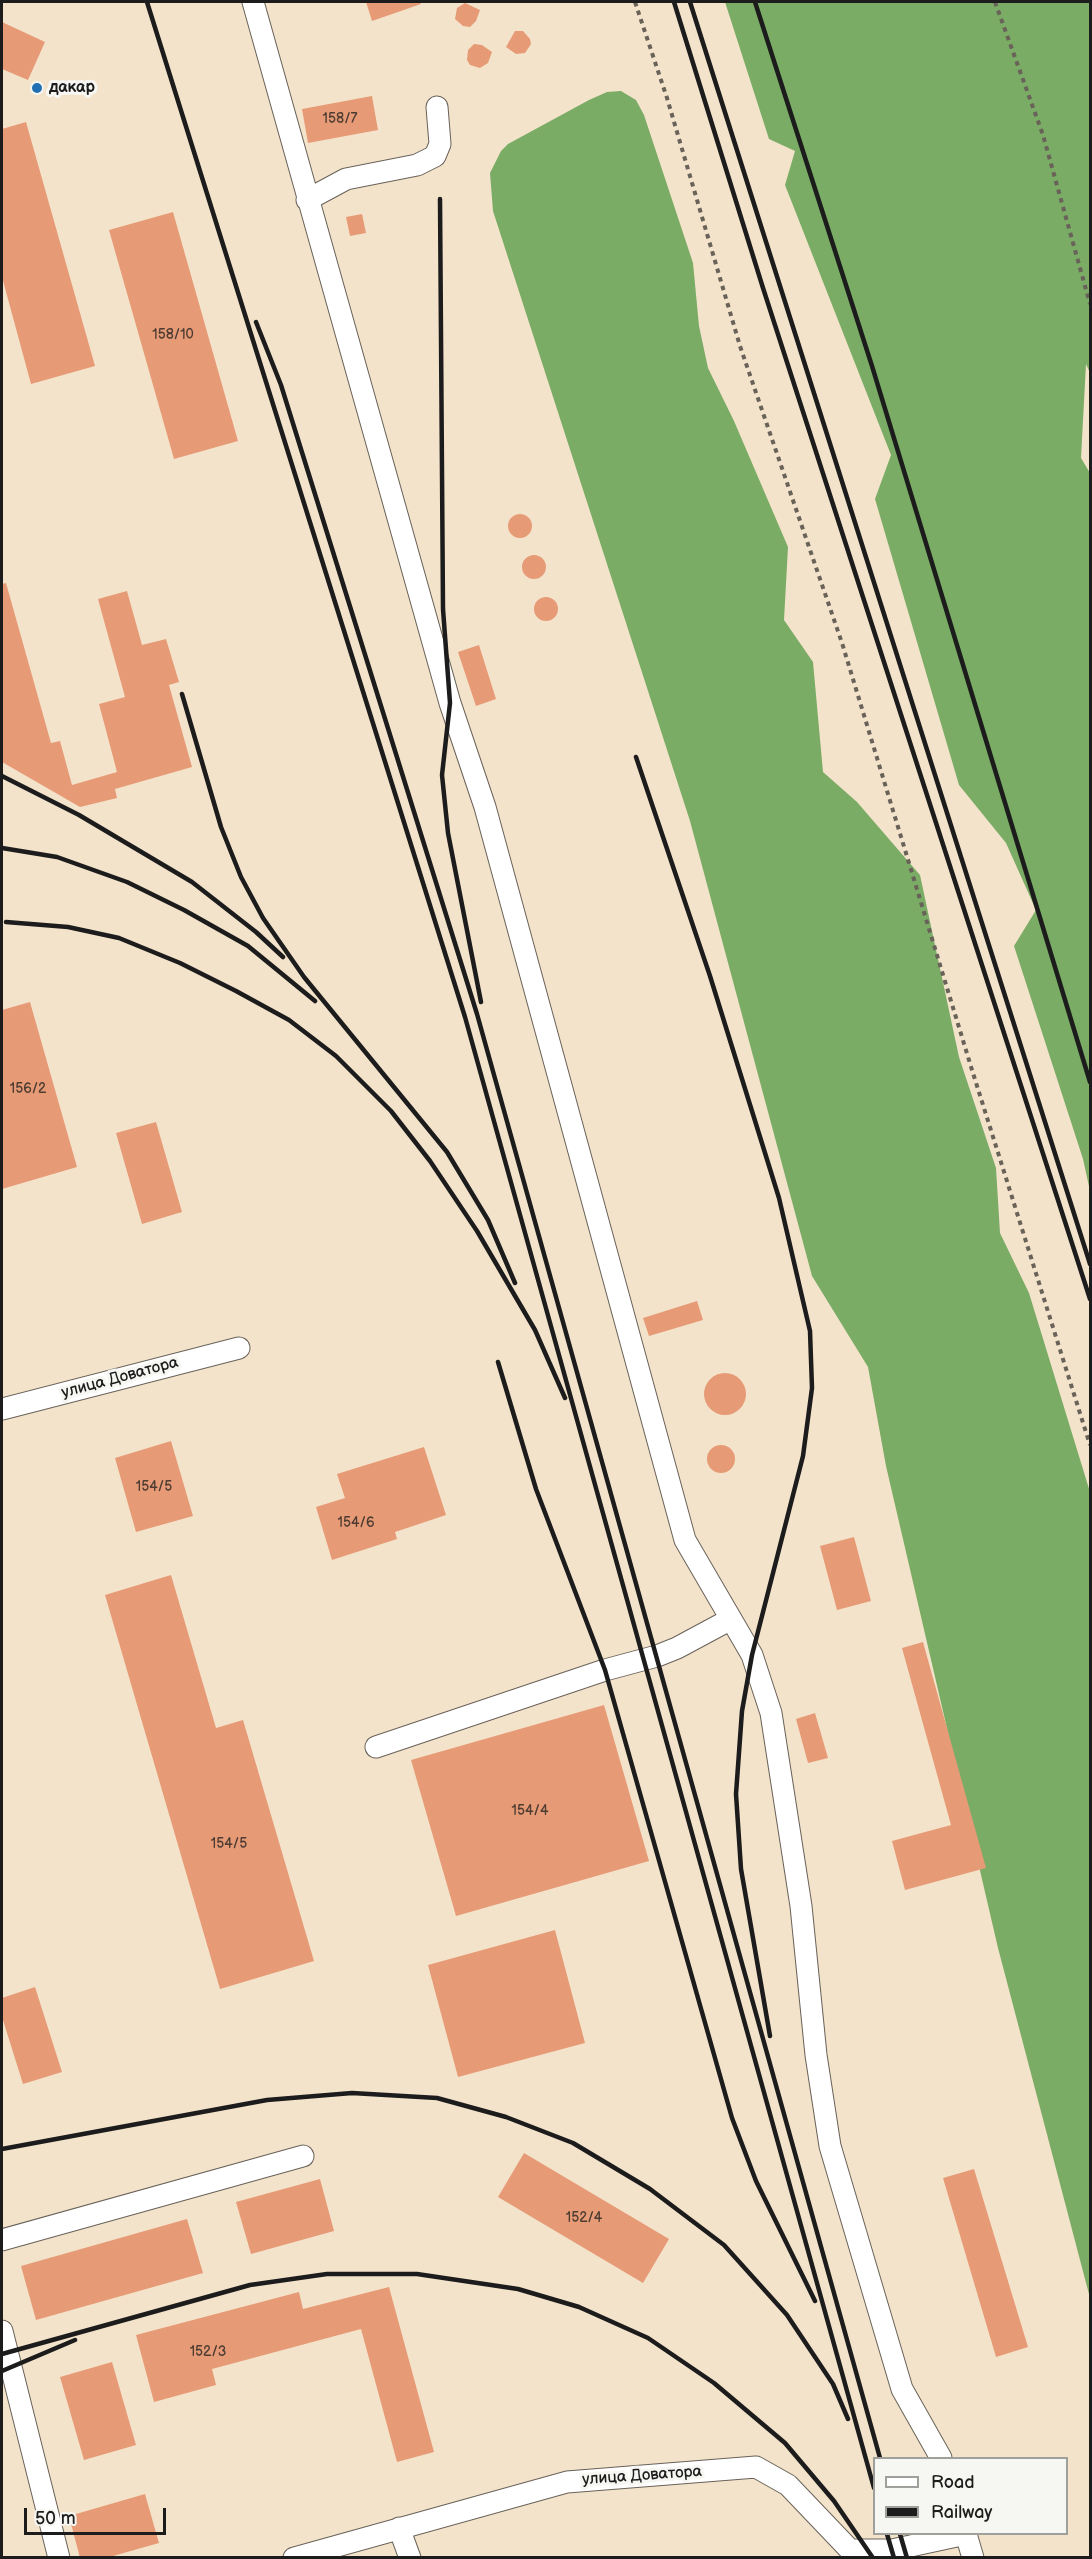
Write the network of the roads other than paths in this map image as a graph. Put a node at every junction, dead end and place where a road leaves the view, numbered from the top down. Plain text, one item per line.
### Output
1 (253, 2) edge
2 (436, 107) dead end
3 (307, 200) junction
4 (239, 1348) dead end
5 (2, 1409) edge
6 (731, 1619) junction
7 (376, 1747) dead end
8 (303, 2156) dead end
9 (2, 2240) edge
10 (2, 2331) edge
11 (940, 2457) edge
12 (399, 2528) junction
13 (961, 2535) edge
14 (966, 2535) edge
15 (59, 2558) edge
16 (294, 2558) edge
17 (410, 2558) edge
18 (973, 2558) edge

1 - 3 street
2 - 3 street
3 - 6 street
4 - 5 street, улица Доватора
6 - 7 street
6 - 11 street
8 - 9 street
10 - 15 street
12 - 13 street, улица Доватора
12 - 16 street, улица Доватора
12 - 17 street
14 - 18 street

